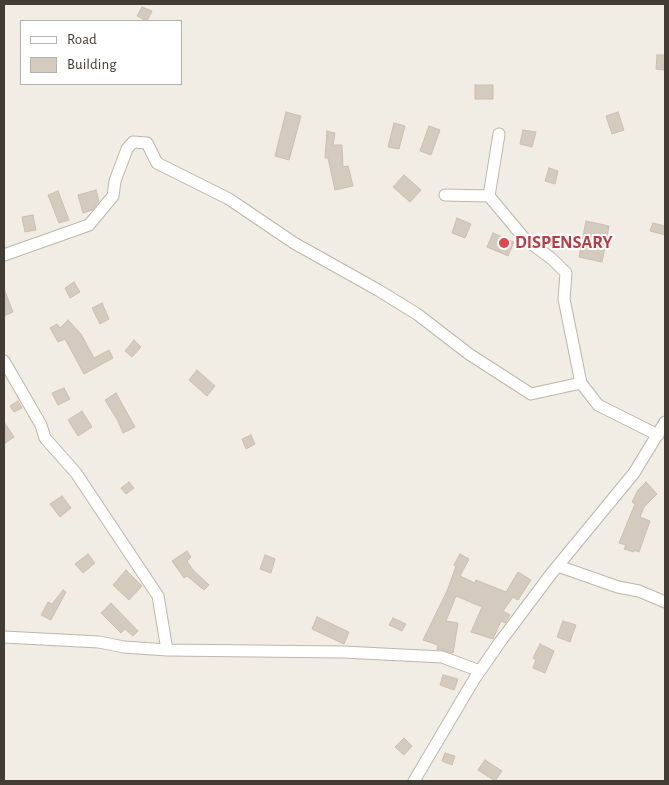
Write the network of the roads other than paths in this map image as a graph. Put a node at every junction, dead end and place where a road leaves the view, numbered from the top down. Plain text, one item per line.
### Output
1 (499, 134) dead end
2 (445, 195) dead end
3 (489, 196) junction
4 (4, 255) edge
5 (4, 361) edge
6 (581, 383) junction
7 (665, 422) edge
8 (658, 435) junction
9 (558, 566) junction
10 (665, 602) edge
11 (4, 637) edge
12 (167, 650) junction
13 (480, 671) junction
14 (414, 781) edge

1 - 3 street
2 - 3 street
3 - 6 street
4 - 6 street
5 - 12 street
6 - 8 street
7 - 8 street
8 - 9 street
9 - 10 street
9 - 13 street
11 - 12 street
12 - 13 street
13 - 14 street

